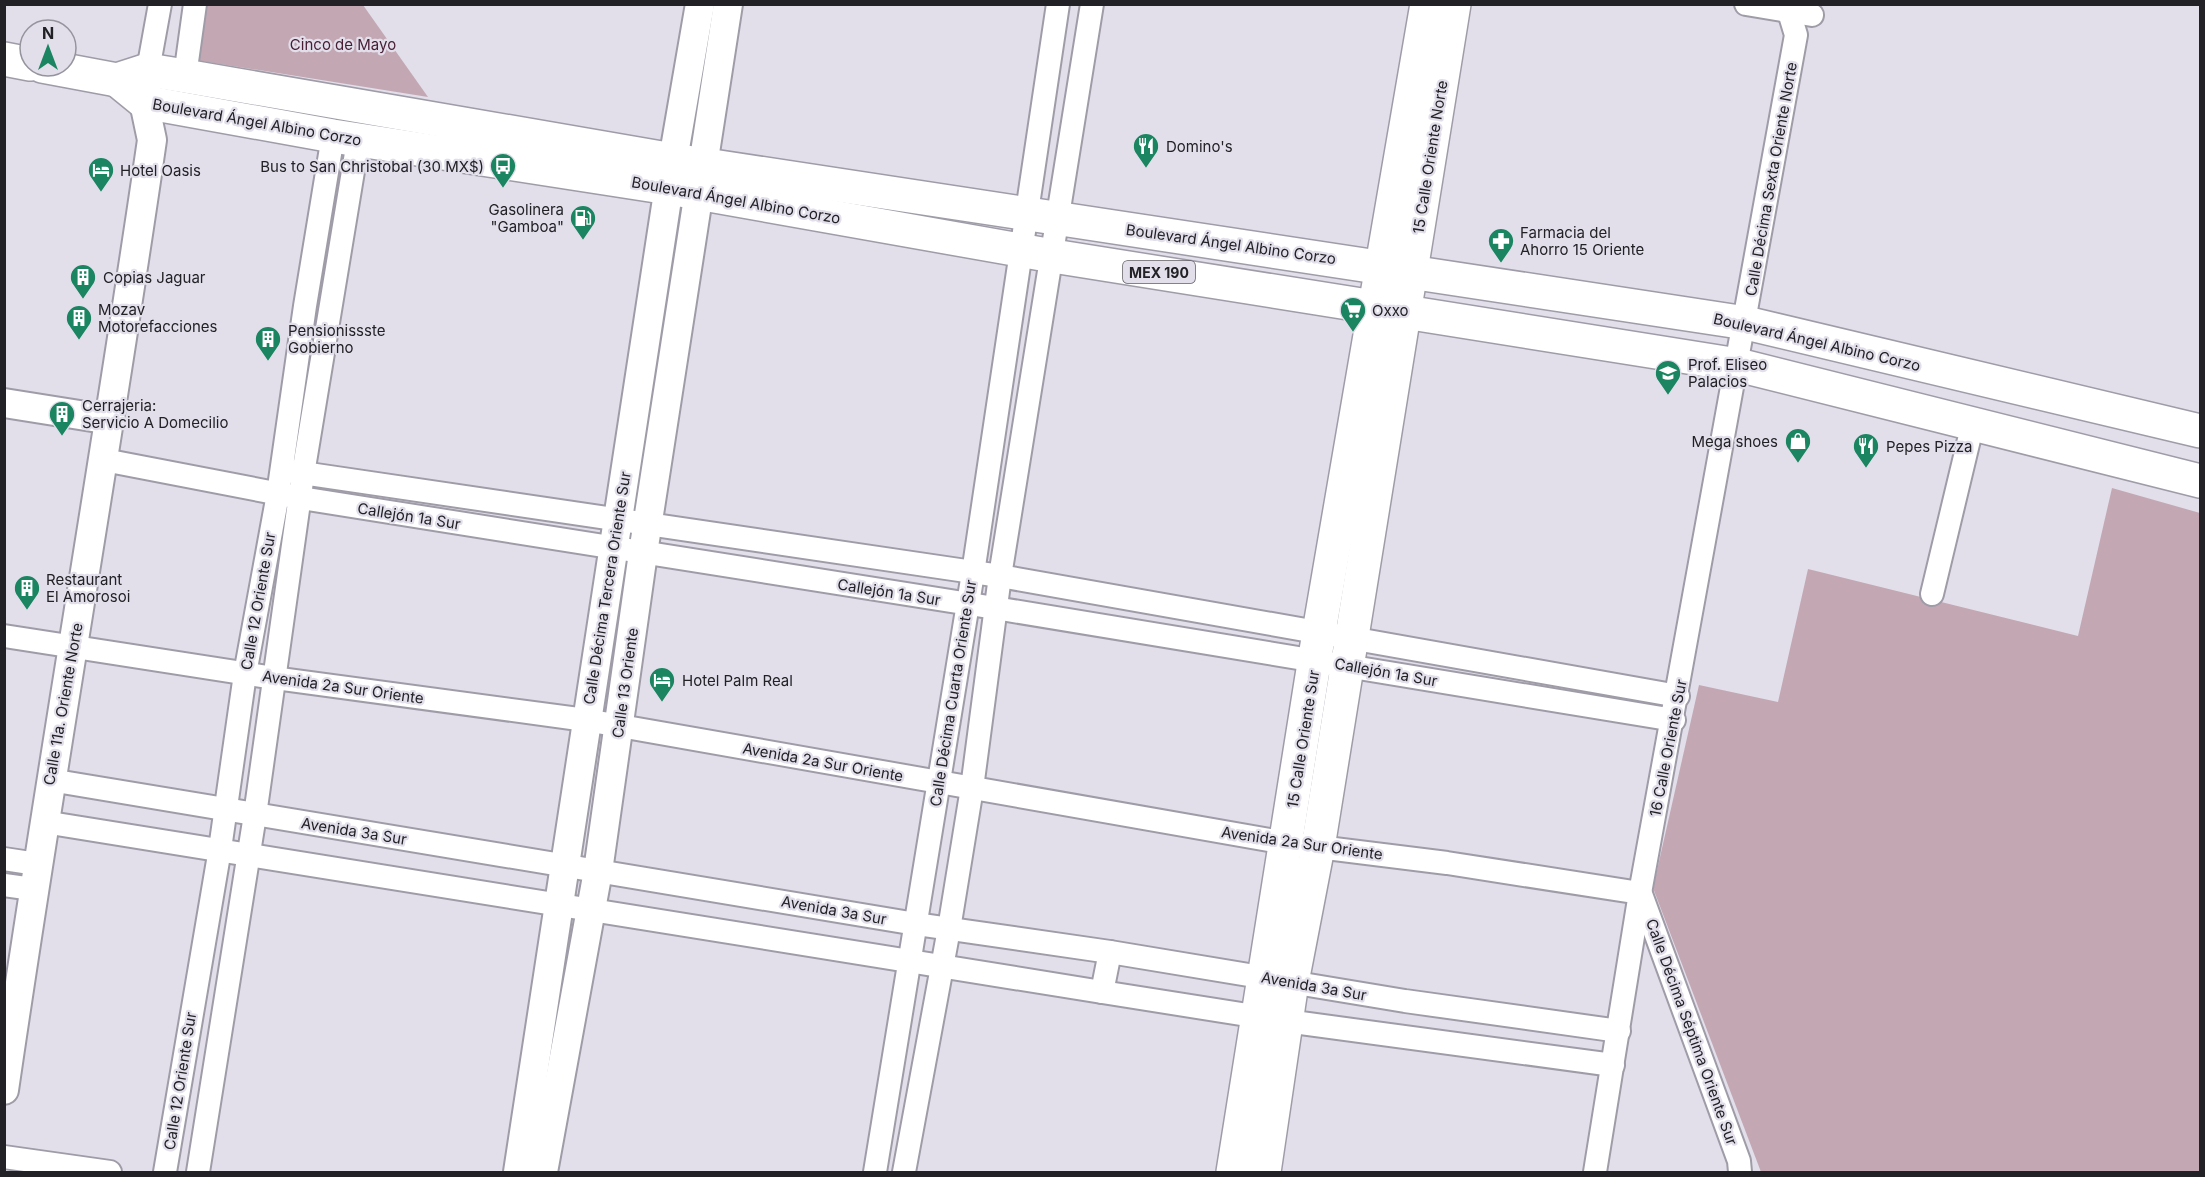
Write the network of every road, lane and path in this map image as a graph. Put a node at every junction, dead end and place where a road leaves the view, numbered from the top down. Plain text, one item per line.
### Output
1 (160, 4) edge
2 (195, 4) edge
3 (700, 4) edge
4 (728, 4) edge
5 (1058, 4) edge
6 (1092, 4) edge
7 (1427, 4) edge
8 (1454, 4) edge
9 (1746, 4) edge
10 (1790, 8) edge
11 (1813, 10) edge
12 (1797, 35) junction
13 (78, 73) edge
14 (185, 76) junction
15 (146, 86) junction
16 (179, 107) junction
17 (346, 138) junction
18 (152, 140) junction
19 (685, 176) junction
20 (1043, 216) junction
21 (317, 240) junction
22 (341, 243) junction
23 (1038, 252) junction
24 (1396, 268) junction
25 (305, 306) junction
26 (1390, 308) junction
27 (332, 311) junction
28 (1746, 323) junction
29 (1008, 344) junction
30 (1038, 349) junction
31 (1738, 365) junction
32 (4, 403) edge
33 (111, 420) junction
34 (1973, 423) junction
35 (2200, 431) edge
36 (104, 460) junction
37 (293, 472) junction
38 (2200, 481) edge
39 (278, 494) junction
40 (301, 498) junction
41 (618, 519) junction
42 (647, 523) junction
43 (614, 549) junction
44 (643, 553) junction
45 (973, 573) junction
46 (1000, 576) junction
47 (1932, 594) dead end
48 (1108, 595) junction
49 (968, 604) junction
50 (995, 608) junction
51 (1103, 626) junction
52 (4, 636) edge
53 (1317, 646) junction
54 (73, 647) junction
55 (1350, 651) junction
56 (245, 674) junction
57 (274, 678) junction
58 (1678, 696) junction
59 (586, 720) junction
60 (1674, 720) junction
61 (619, 726) junction
62 (50, 780) junction
63 (939, 782) junction
64 (972, 788) junction
65 (225, 809) junction
66 (255, 815) junction
67 (44, 822) junction
68 (383, 836) junction
69 (1302, 845) junction
70 (220, 849) junction
71 (248, 854) junction
72 (4, 859) edge
73 (567, 866) junction
74 (598, 871) junction
75 (376, 874) junction
76 (35, 876) junction
77 (4, 885) edge
78 (1641, 893) junction
79 (560, 904) junction
80 (592, 910) junction
81 (916, 924) junction
82 (949, 929) junction
83 (1110, 952) junction
84 (908, 962) junction
85 (941, 968) junction
86 (1279, 980) junction
87 (1102, 992) junction
88 (1405, 1001) junction
89 (1272, 1018) junction
90 (1619, 1031) junction
91 (1401, 1036) junction
92 (1613, 1065) junction
93 (4, 1090) edge
94 (4, 1157) edge
95 (110, 1173) edge
96 (165, 1173) edge
97 (198, 1173) edge
98 (518, 1173) edge
99 (543, 1173) edge
100 (875, 1173) edge
101 (904, 1173) edge
102 (1233, 1173) edge
103 (1264, 1173) edge
104 (1595, 1173) edge
105 (1740, 1173) edge

1 - 15 street
2 - 14 street
3 - 19 street, Calle Décima Tercera Oriente Sur
4 - 19 street, Calle Décima Tercera Oriente Sur
5 - 20 street
6 - 20 street
7 - 24 main road, 15 Calle Oriente Norte
8 - 24 main road, 15 Calle Oriente Norte
9 - 10 street
10 - 11 street
10 - 12 street, Calle Décima Sexta Oriente Norte
11 - 12 street, Calle Décima Sexta Oriente Norte
12 - 28 street, Calle Décima Sexta Oriente Norte
13 - 15 main road, Boulevard Ángel Albino Corzo / MEX 190
14 - 15 main road, Boulevard Ángel Albino Corzo / MEX 190
14 - 16 street
14 - 19 main road, Boulevard Ángel Albino Corzo / MEX 190
15 - 16 main road, Boulevard Ángel Albino Corzo / MEX 190
15 - 18 street
16 - 17 main road, Boulevard Ángel Albino Corzo / MEX 190
16 - 18 street
17 - 19 main road, Boulevard Ángel Albino Corzo / MEX 190
17 - 21 street, Calle 12 Oriente Sur
17 - 22 street, Calle 12 Oriente Sur
18 - 33 street, Calle 11a. Oriente Norte
19 - 20 main road, Boulevard Ángel Albino Corzo / MEX 190
19 - 23 main road, Boulevard Ángel Albino Corzo / MEX 190
19 - 41 street, Calle Décima Tercera Oriente Sur
19 - 42 street, Calle 13 Oriente
20 - 23 street, Calle Décima Cuarta Oriente Sur
20 - 23 street, Calle Décima Cuarta Oriente Sur
20 - 24 main road, Boulevard Ángel Albino Corzo / MEX 190
21 - 22 street
21 - 25 street, Calle 12 Oriente Sur
22 - 27 street, Calle 12 Oriente Sur
23 - 26 main road, Boulevard Ángel Albino Corzo / MEX 190
23 - 29 street, Calle Décima Cuarta Oriente Sur
23 - 30 street, Calle Décima Cuarta Oriente Sur
24 - 26 main road, 15 Calle Oriente Norte
24 - 28 main road, Boulevard Ángel Albino Corzo / MEX 190
25 - 27 street
25 - 37 street, Calle 12 Oriente Sur
26 - 31 main road, Boulevard Ángel Albino Corzo / MEX 190
26 - 53 main road, 15 Calle Oriente Sur
26 - 55 main road, 15 Calle Oriente Sur
27 - 37 street, Calle 12 Oriente Sur
28 - 31 street, 16 Calle Oriente Sur
28 - 35 main road, Boulevard Ángel Albino Corzo / MEX 190
29 - 30 street
29 - 45 street, Calle Décima Cuarta Oriente Sur
30 - 46 street, Calle Décima Cuarta Oriente Sur
31 - 34 main road, Boulevard Ángel Albino Corzo / MEX 190
31 - 58 street, 16 Calle Oriente Sur
32 - 33 street
33 - 36 street, Calle 11a. Oriente Norte
34 - 38 main road, Boulevard Ángel Albino Corzo / MEX 190
34 - 47 street
36 - 39 street, Callejón 1a Sur
36 - 54 street, Calle 11a. Oriente Norte
37 - 39 street, Calle 12 Oriente Sur
37 - 40 street, Calle 12 Oriente Sur
37 - 41 street, Callejón 1a Sur
39 - 40 street, Callejón 1a Sur
39 - 56 street, Calle 12 Oriente Sur
40 - 43 street, Callejón 1a Sur
40 - 57 street, Calle 12 Oriente Sur
41 - 42 street, Callejón 1a Sur
41 - 43 street, Calle Décima Tercera Oriente Sur
42 - 44 street, Calle 13 Oriente
42 - 45 street, Callejón 1a Sur
43 - 44 street, Callejón 1a Sur
43 - 59 street, Calle Décima Tercera Oriente Sur
44 - 49 street, Callejón 1a Sur
44 - 61 street, Calle 13 Oriente
45 - 46 street, Callejón 1a Sur
45 - 49 street, Calle Décima Cuarta Oriente Sur
46 - 48 street, Callejón 1a Sur
46 - 50 street, Calle Décima Cuarta Oriente Sur
48 - 51 street
48 - 53 street, Callejón 1a Sur
49 - 50 street, Callejón 1a Sur
49 - 63 street, Calle Décima Cuarta Oriente Sur
50 - 51 street, Callejón 1a Sur
50 - 64 street, Calle Décima Cuarta Oriente Sur
51 - 53 street, Callejón 1a Sur
52 - 54 street, Avenida 2a Sur Oriente
53 - 55 street, Callejón 1a Sur
53 - 69 main road, 15 Calle Oriente Sur
54 - 56 street, Avenida 2a Sur Oriente
54 - 62 street, Calle 11a. Oriente Norte
55 - 58 street, Callejón 1a Sur
55 - 60 street, Callejón 1a Sur
55 - 69 main road, 15 Calle Oriente Sur
56 - 57 street, Avenida 2a Sur Oriente
56 - 65 street, Calle 12 Oriente Sur
57 - 59 street, Avenida 2a Sur Oriente
57 - 66 street, Calle 12 Oriente Sur
58 - 60 street, 16 Calle Oriente Sur
59 - 61 street, Avenida 2a Sur Oriente
59 - 73 street, Calle Décima Tercera Oriente Sur
60 - 78 street, 16 Calle Oriente Sur
61 - 63 street, Avenida 2a Sur Oriente
61 - 74 street, Calle 13 Oriente
62 - 65 street, Avenida 3a Sur
62 - 67 street, Calle 11a. Oriente Norte
63 - 64 street, Avenida 2a Sur Oriente
63 - 81 street, Calle Décima Cuarta Oriente Sur
64 - 69 street, Avenida 2a Sur Oriente
64 - 82 street, Calle Décima Cuarta Oriente Sur
65 - 66 street, Avenida 3a Sur
65 - 70 street, Calle 12 Oriente Sur
66 - 68 street, Avenida 3a Sur
66 - 71 street, Calle 12 Oriente Sur
67 - 70 street
67 - 76 street, Calle 11a. Oriente Norte
68 - 73 street, Avenida 3a Sur
68 - 75 street
69 - 78 street, Avenida 2a Sur Oriente
69 - 86 main road, 15 Calle Oriente Sur
70 - 71 street
70 - 96 street, Calle 12 Oriente Sur
71 - 75 street
71 - 97 street, Calle 12 Oriente Sur
72 - 76 street
73 - 74 street, Avenida 3a Sur
73 - 79 street, Calle Décima Tercera Oriente Sur
74 - 80 street, Calle 13 Oriente
74 - 81 street, Avenida 3a Sur
75 - 79 street
76 - 77 street
76 - 93 street, Calle 11a. Oriente Norte
78 - 90 street, 16 Calle Oriente Sur
78 - 105 street, Calle Décima Séptima Oriente Sur
79 - 80 street
79 - 98 street, Calle Décima Tercera Oriente Sur
80 - 84 street
80 - 99 street, Calle 13 Oriente
81 - 82 street, Avenida 3a Sur
81 - 84 street, Calle Décima Cuarta Oriente Sur
82 - 83 street, Avenida 3a Sur
82 - 85 street, Calle Décima Cuarta Oriente Sur
83 - 86 street, Avenida 3a Sur
83 - 87 street
84 - 85 street
84 - 100 street, Calle Décima Cuarta Oriente Sur
85 - 87 street
85 - 101 street, Calle Décima Cuarta Oriente Sur
86 - 88 street, Avenida 3a Sur
86 - 89 main road, 15 Calle Oriente Sur
87 - 89 street
88 - 90 street, Avenida 3a Sur
88 - 91 street
89 - 91 street
89 - 102 main road, 15 Calle Oriente Sur
89 - 103 main road, 15 Calle Oriente Sur
90 - 92 street, 16 Calle Oriente Sur
91 - 92 street
92 - 104 street, 16 Calle Oriente Sur
94 - 95 street

